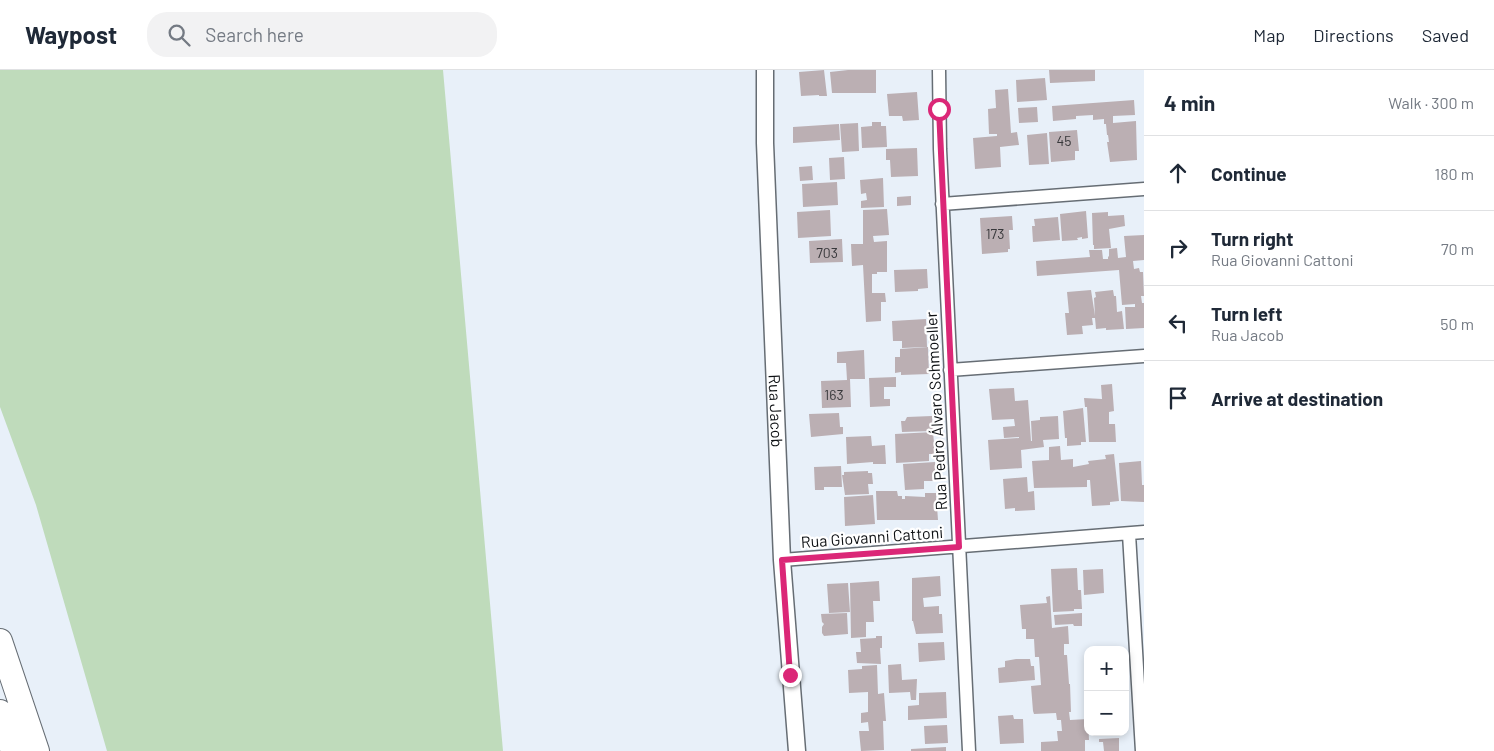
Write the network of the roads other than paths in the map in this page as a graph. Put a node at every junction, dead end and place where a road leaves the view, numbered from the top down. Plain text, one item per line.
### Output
1 (765, 70) edge
2 (939, 70) edge
3 (1144, 189) edge
4 (942, 204) junction
5 (1144, 356) edge
6 (950, 370) junction
7 (1144, 532) edge
8 (1128, 534) junction
9 (959, 547) junction
10 (782, 560) junction
11 (0, 641) edge
12 (0, 712) edge
13 (13, 751) edge
14 (36, 751) edge
15 (797, 751) edge
16 (969, 751) edge
17 (1142, 751) edge

1 - 10 street, Rua Jacob
2 - 4 street, Rua Pedro Álvaro Schmoeller
3 - 4 street
4 - 6 street, Rua Pedro Álvaro Schmoeller
5 - 6 street
6 - 9 street, Rua Pedro Álvaro Schmoeller
7 - 8 street, Rua Giovanni Cattoni
8 - 9 street, Rua Giovanni Cattoni
8 - 17 street
9 - 10 street, Rua Giovanni Cattoni
9 - 16 street, Rua Pedro Álvaro Schmoeller
10 - 15 street, Rua Jacob
11 - 14 highway
12 - 13 highway

